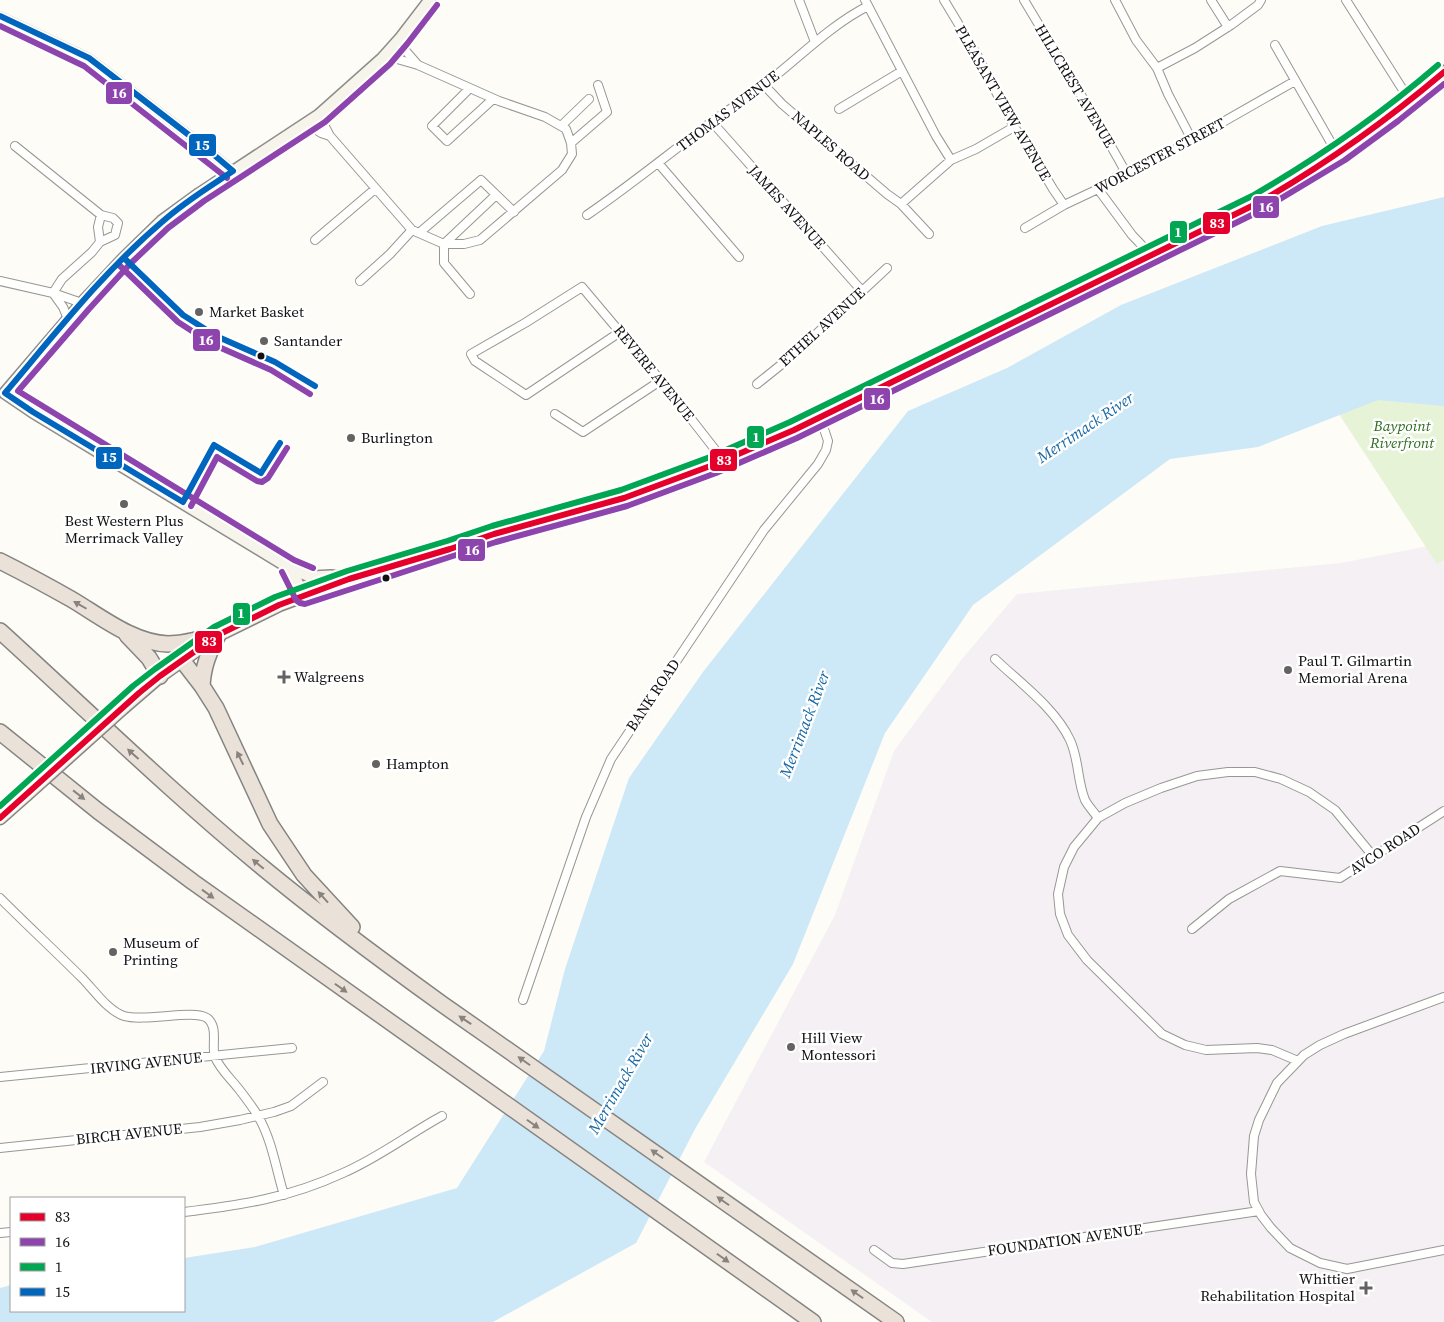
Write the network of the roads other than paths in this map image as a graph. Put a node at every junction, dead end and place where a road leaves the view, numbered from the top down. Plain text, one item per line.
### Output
1 (430, 0) edge
2 (799, 0) edge
3 (944, 0) edge
4 (1024, 0) edge
5 (1115, 0) edge
6 (1211, 0) edge
7 (1261, 0) edge
8 (1346, 0) edge
9 (866, 3) edge
10 (0, 16) edge
11 (1228, 27) junction
12 (400, 39) junction
13 (815, 42) junction
14 (1275, 45) dead end
15 (383, 58) junction
16 (418, 65) junction
17 (1157, 68) junction
18 (902, 71) junction
19 (1444, 72) edge
20 (1295, 81) junction
21 (598, 84) dead end
22 (764, 85) junction
23 (469, 89) junction
24 (493, 99) junction
25 (590, 99) dead end
26 (1410, 101) junction
27 (839, 109) dead end
28 (319, 115) junction
29 (712, 122) junction
30 (308, 124) junction
31 (561, 126) junction
32 (1014, 127) junction
33 (330, 136) junction
34 (1192, 140) junction
35 (571, 142) junction
36 (16, 146) dead end
37 (1338, 155) junction
38 (951, 160) junction
39 (659, 164) junction
40 (233, 171) junction
41 (1125, 171) junction
42 (375, 189) junction
43 (1098, 189) junction
44 (496, 195) junction
45 (901, 204) junction
46 (1064, 205) junction
47 (514, 212) junction
48 (102, 215) junction
49 (587, 215) dead end
50 (1024, 228) dead end
51 (416, 231) junction
52 (929, 234) dead end
53 (315, 240) dead end
54 (100, 242) junction
55 (444, 244) junction
56 (1152, 256) junction
57 (740, 257) dead end
58 (887, 268) dead end
59 (0, 281) edge
60 (360, 281) dead end
61 (862, 291) junction
62 (53, 293) junction
63 (470, 294) dead end
64 (82, 303) junction
65 (68, 319) junction
66 (620, 332) junction
67 (660, 381) junction
68 (757, 384) dead end
69 (3, 396) edge
70 (555, 414) dead end
71 (820, 417) junction
72 (724, 461) junction
73 (0, 560) edge
74 (290, 568) junction
75 (349, 579) junction
76 (302, 595) junction
77 (0, 618) edge
78 (122, 630) junction
79 (0, 631) edge
80 (218, 635) junction
81 (995, 658) dead end
82 (182, 660) junction
83 (46, 673) junction
84 (160, 676) junction
85 (202, 686) junction
86 (0, 732) edge
87 (0, 736) edge
88 (20, 749) junction
89 (1444, 811) edge
90 (0, 818) edge
91 (1098, 818) junction
92 (1372, 856) junction
93 (3, 901) edge
94 (0, 910) edge
95 (1192, 929) dead end
96 (380, 958) junction
97 (1444, 997) edge
98 (523, 1000) dead end
99 (292, 1048) dead end
100 (214, 1056) junction
101 (1298, 1061) junction
102 (0, 1077) edge
103 (323, 1082) dead end
104 (258, 1115) junction
105 (442, 1116) dead end
106 (0, 1148) edge
107 (284, 1195) junction
108 (1259, 1211) junction
109 (185, 1212) edge
110 (874, 1250) dead end
111 (1444, 1250) edge
112 (813, 1322) edge
113 (896, 1322) edge

1 - 12 main road
2 - 13 street
3 - 32 street, PLEASANT VIEW AVENUE
4 - 41 street, HILLCREST AVENUE
5 - 17 street
6 - 11 street
7 - 11 street
8 - 26 street
9 - 13 street, THOMAS AVENUE
9 - 18 street
10 - 40 street
11 - 17 street
12 - 15 main road
12 - 16 street
13 - 22 street, THOMAS AVENUE
14 - 20 street
15 - 16 street
15 - 28 main road
16 - 23 street
17 - 34 street
18 - 27 street
18 - 38 street
19 - 26 main road
20 - 34 street, WORCESTER STREET
20 - 37 street
21 - 35 street
22 - 29 street, THOMAS AVENUE
22 - 45 street, NAPLES ROAD
23 - 24 street
23 - 24 street
24 - 31 street
25 - 31 street
26 - 37 main road
28 - 30 main road
28 - 33 street
29 - 39 street, THOMAS AVENUE
29 - 61 street, JAMES AVENUE
30 - 33 street
30 - 40 main road
31 - 35 street
32 - 38 street
32 - 46 street, PLEASANT VIEW AVENUE
33 - 42 street
34 - 41 street, WORCESTER STREET
35 - 47 street
36 - 48 street
37 - 56 main road
38 - 45 street
39 - 49 street, THOMAS AVENUE
39 - 57 street
40 - 64 main road
41 - 43 street, WORCESTER STREET
42 - 51 street
42 - 53 street
43 - 46 street, WORCESTER STREET
43 - 56 street
44 - 47 street
44 - 51 street
44 - 55 street
45 - 52 street, NAPLES ROAD
46 - 50 street, WORCESTER STREET
47 - 55 street
48 - 54 street
48 - 54 street
51 - 55 street
51 - 60 street
54 - 62 street
55 - 63 street
56 - 71 main road
58 - 61 street, ETHEL AVENUE
59 - 62 street
61 - 68 street, ETHEL AVENUE
62 - 64 street
62 - 65 street
64 - 65 main road
65 - 69 main road
66 - 66 street, REVERE AVENUE
66 - 67 street, REVERE AVENUE
67 - 70 street
67 - 72 street, REVERE AVENUE
69 - 74 main road
71 - 72 main road
71 - 98 street, BANK ROAD
72 - 75 main road
78 -> 73 highway
74 - 75 main road
74 - 76 main road
75 - 76 main road
76 - 80 main road
77 - 83 highway
78 - 80 highway
78 - 84 highway
79 - 83 highway
80 - 82 main road
80 - 85 highway
81 - 91 street
82 - 84 main road
82 - 85 highway
96 -> 83 highway
84 - 90 main road, bridge
96 -> 85 highway
86 - 88 highway
87 - 88 highway
88 -> 112 highway
89 - 92 street, AVCO ROAD
91 - 92 street
91 - 101 street
92 - 95 street, AVCO ROAD
93 - 94 street
93 - 100 street
113 -> 96 highway
97 - 101 street
99 - 100 street, IRVING AVENUE
100 - 102 street, IRVING AVENUE
100 - 104 street
101 - 108 street
103 - 104 street, BIRCH AVENUE
104 - 106 street, BIRCH AVENUE
104 - 107 street
105 - 107 street
107 - 109 street
108 - 110 street, FOUNDATION AVENUE
108 - 111 street

